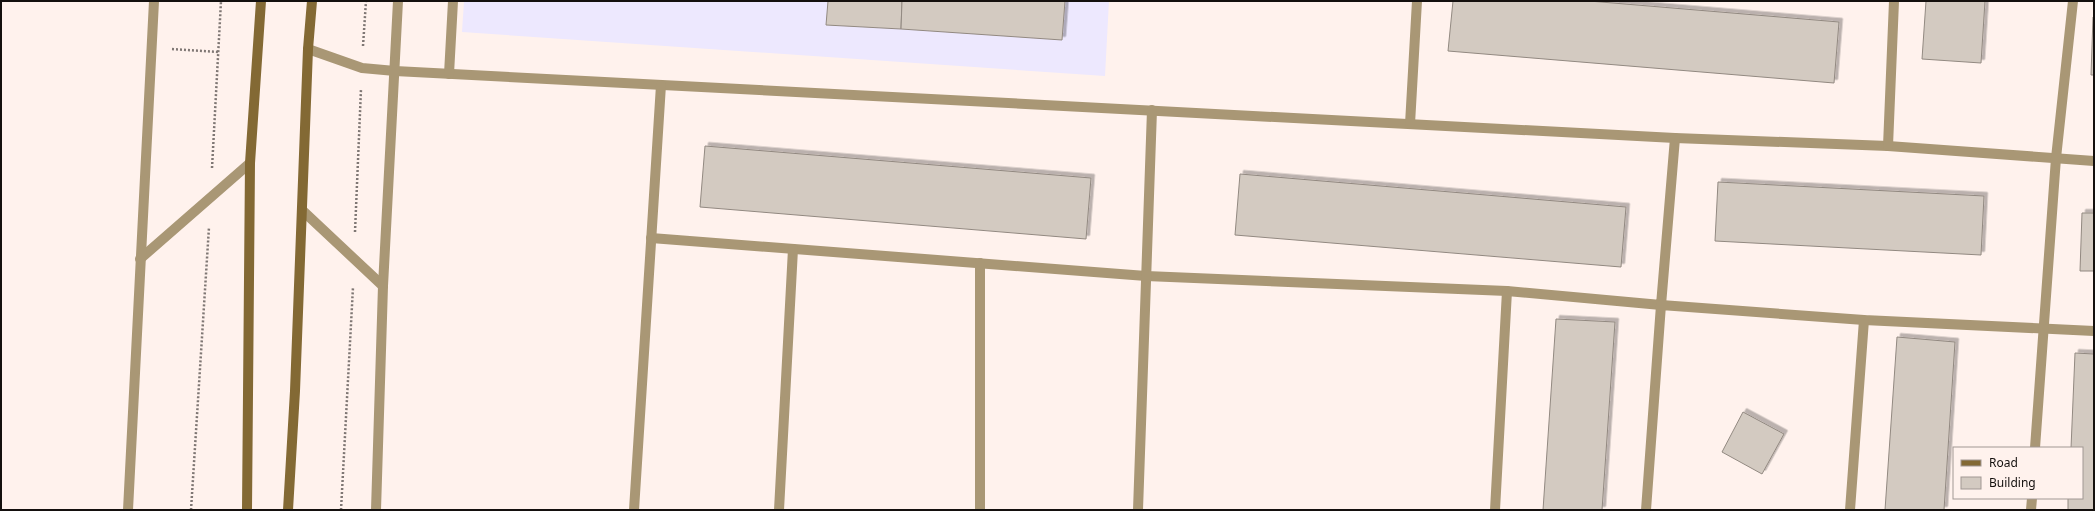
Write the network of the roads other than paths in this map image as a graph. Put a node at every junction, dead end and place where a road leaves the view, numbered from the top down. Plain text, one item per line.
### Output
1 (154, 1) edge
2 (261, 1) edge
3 (312, 1) edge
4 (398, 1) edge
5 (453, 1) edge
6 (1417, 1) edge
7 (1894, 1) edge
8 (2073, 1) edge
9 (308, 49) junction
10 (395, 71) junction
11 (449, 74) junction
12 (661, 85) junction
13 (1152, 110) junction
14 (1410, 124) junction
15 (1675, 138) junction
16 (1888, 146) junction
17 (2056, 158) junction
18 (2094, 160) edge
19 (250, 163) junction
20 (302, 212) junction
21 (651, 238) junction
22 (793, 249) junction
23 (140, 259) junction
24 (980, 263) junction
25 (1146, 276) junction
26 (383, 286) junction
27 (1507, 291) junction
28 (1661, 305) junction
29 (1864, 320) junction
30 (2044, 329) junction
31 (2094, 330) edge
32 (2035, 447) edge
33 (2032, 499) edge
34 (128, 510) edge
35 (247, 510) edge
36 (288, 510) edge
37 (376, 510) edge
38 (634, 510) edge
39 (779, 510) edge
40 (980, 510) edge
41 (1138, 510) edge
42 (1495, 510) edge
43 (1646, 510) edge
44 (1850, 510) edge
45 (2031, 510) edge

1 - 23 street
2 - 19 street
3 - 9 street
4 - 10 street
5 - 11 street
6 - 14 street
7 - 16 street
8 - 17 street
9 - 10 street
9 - 20 street
10 - 11 street
10 - 26 street
11 - 12 street
12 - 13 street
12 - 21 street
13 - 14 street
13 - 25 street
14 - 15 street
15 - 16 street
15 - 28 street
16 - 17 street
17 - 18 street
17 - 30 street
19 - 23 street
19 - 35 street
20 - 26 street
20 - 36 street
21 - 22 street
21 - 38 street
22 - 24 street
22 - 39 street
23 - 34 street
24 - 25 street
24 - 40 street
25 - 27 street
25 - 41 street
26 - 37 street
27 - 28 street
27 - 42 street
28 - 29 street
28 - 43 street
29 - 30 street
29 - 44 street
30 - 31 street
30 - 32 street
33 - 45 street

